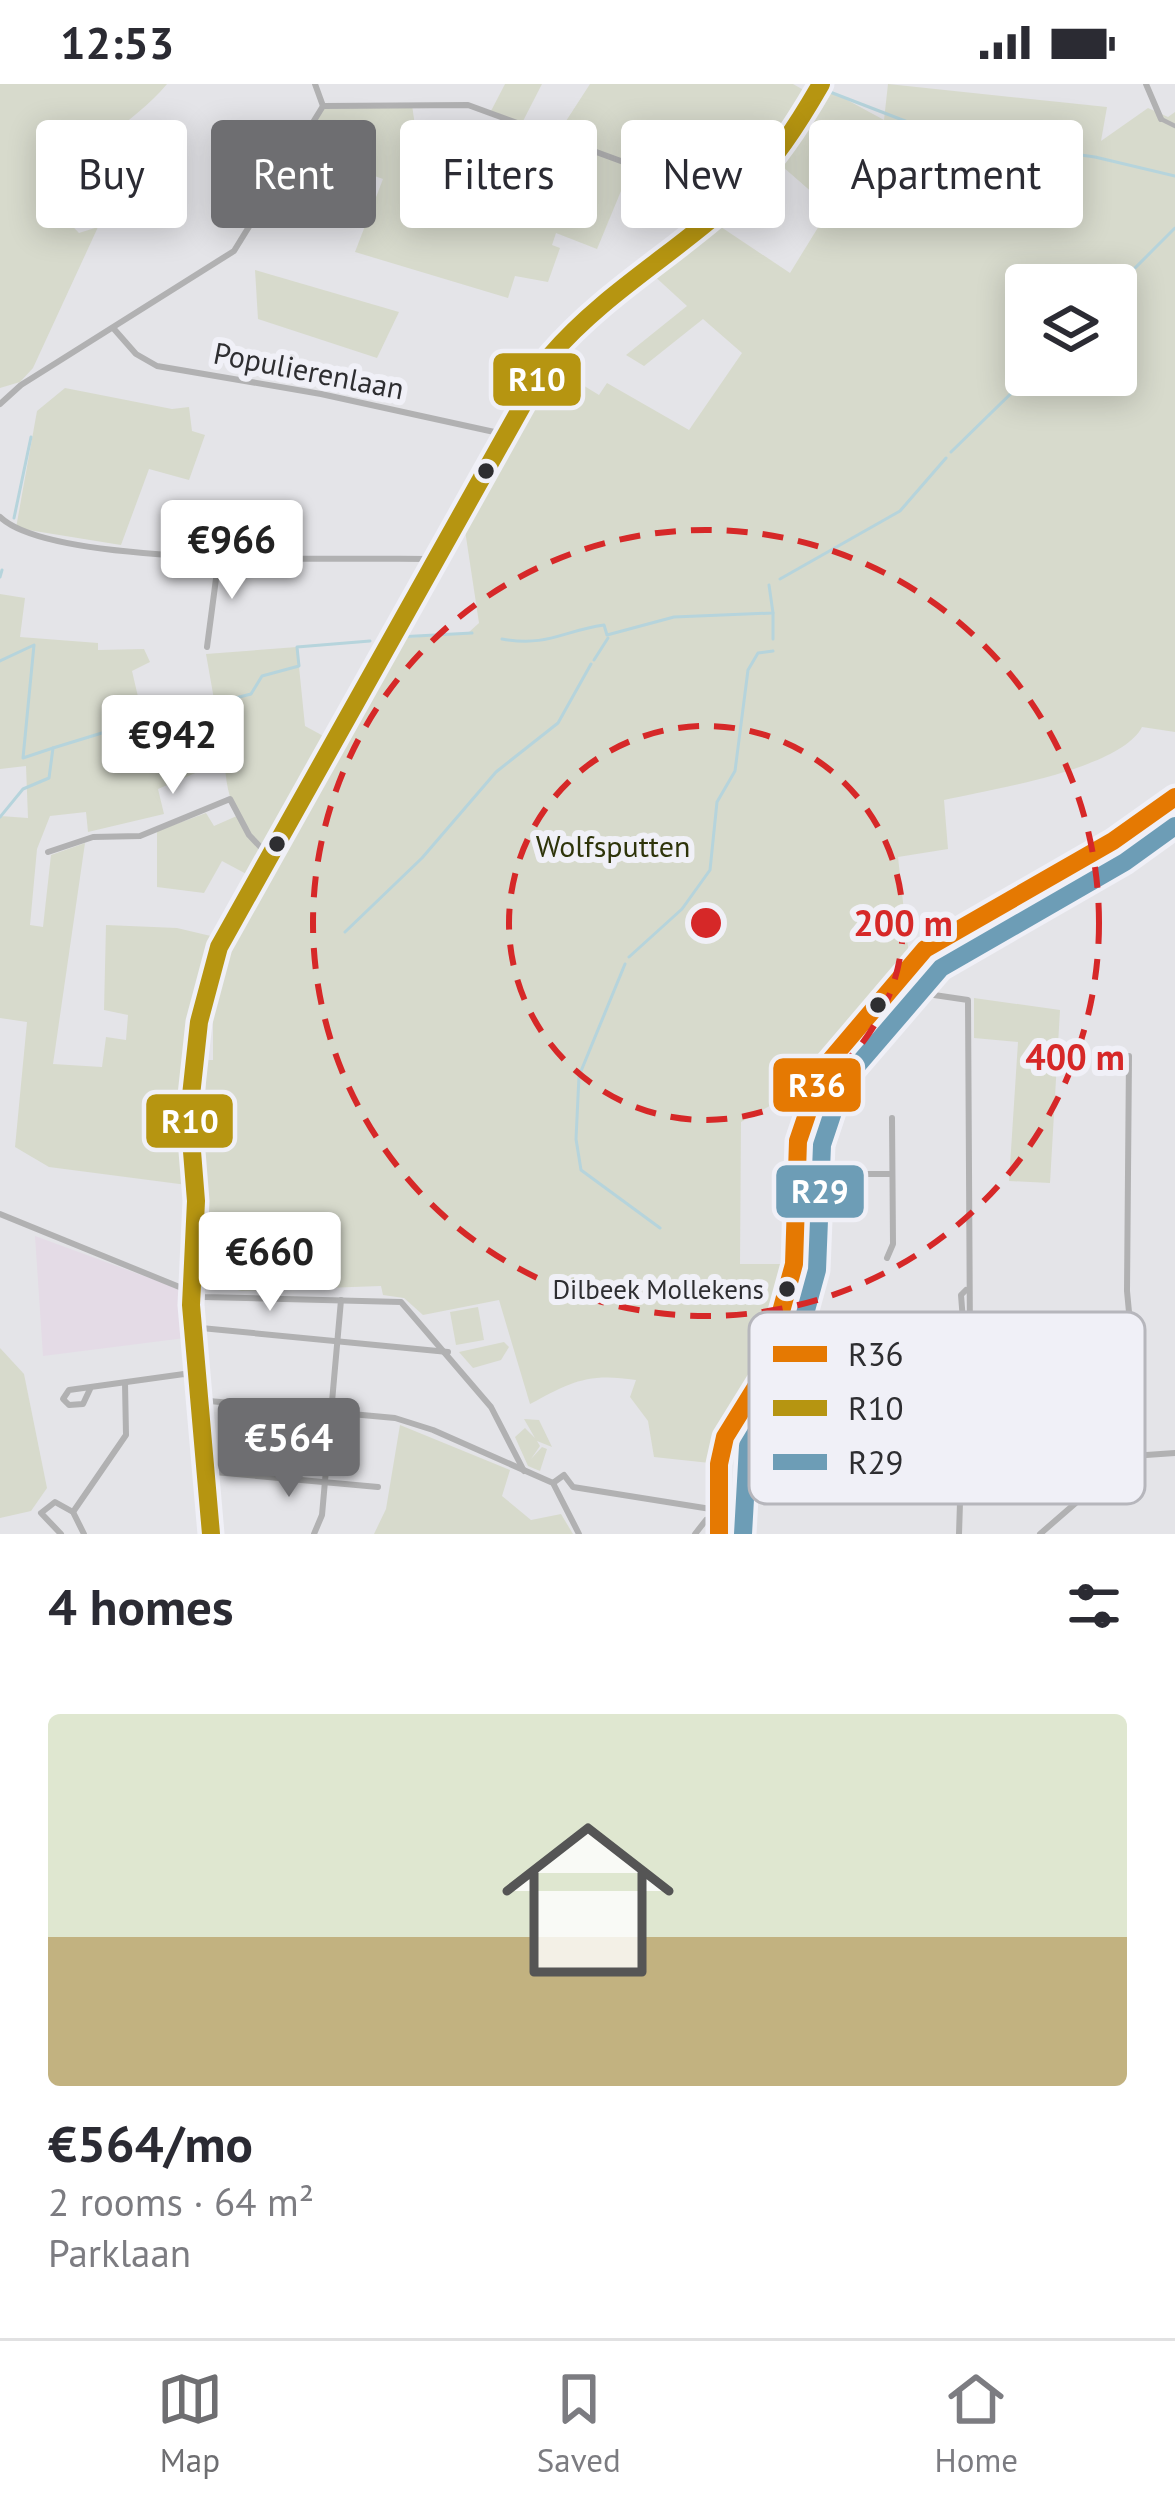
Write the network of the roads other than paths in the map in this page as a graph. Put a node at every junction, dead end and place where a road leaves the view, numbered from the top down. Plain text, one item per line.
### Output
1 (315, 84) edge
2 (821, 84) edge
3 (1146, 84) edge
4 (322, 106) junction
5 (1161, 119) joint
6 (1175, 126) edge
7 (785, 140) edge
8 (621, 162) edge
9 (699, 228) edge
10 (114, 329) junction
11 (0, 404) edge
12 (506, 435) junction
13 (0, 517) edge
14 (219, 554) junction
15 (434, 559) junction
16 (207, 647) dead end
17 (1175, 797) edge
18 (48, 853) dead end
19 (268, 855) junction
20 (891, 982) junction
21 (1129, 1056) dead end
22 (892, 1118) dead end
23 (798, 1174) junction
24 (892, 1174) junction
25 (0, 1214) edge
26 (887, 1258) dead end
27 (194, 1292) junction
28 (341, 1299) junction
29 (781, 1312) edge
30 (965, 1312) edge
31 (1130, 1312) edge
32 (201, 1328) dead end
33 (338, 1343) junction
34 (448, 1352) junction
35 (196, 1365) junction
36 (184, 1374) junction
37 (197, 1381) junction
38 (125, 1382) junction
39 (91, 1387) junction
40 (198, 1400) junction
41 (749, 1402) edge
42 (331, 1413) junction
43 (1175, 1453) edge
44 (1145, 1459) edge
45 (203, 1471) junction
46 (524, 1471) junction
47 (325, 1482) junction
48 (553, 1483) junction
49 (378, 1487) dead end
50 (573, 1487) junction
51 (561, 1496) junction
52 (961, 1504) edge
53 (1075, 1504) edge
54 (713, 1509) junction
55 (73, 1512) junction
56 (706, 1520) joint
57 (61, 1534) edge
58 (84, 1534) edge
59 (211, 1534) edge
60 (314, 1534) edge
61 (579, 1534) edge
62 (695, 1534) edge
63 (719, 1534) edge
64 (959, 1534) edge
65 (1040, 1534) edge

1 - 4 street
2 - 7 street
3 - 5 street
4 - 8 street
4 - 10 street
5 - 6 street
9 - 12 street
10 - 11 street
10 - 12 street, Populierenlaan
12 - 15 street
13 - 14 street
14 - 15 street
14 - 16 street
15 - 19 street
17 - 20 street
18 - 19 street
19 - 27 street
20 - 23 street
20 - 30 street
21 - 31 street
22 - 24 street
23 - 24 street
23 - 29 street
24 - 26 street
25 - 27 street
27 - 28 street
27 - 35 street
28 - 33 street
28 - 34 street
32 - 33 street
33 - 34 street
33 - 42 street
34 - 46 street
35 - 36 street
35 - 37 street
36 - 37 street
36 - 38 street
37 - 40 street
38 - 39 street
38 - 55 street
39 - 39 street
40 - 42 street
40 - 45 street
41 - 54 street
42 - 46 street
42 - 47 street
43 - 44 street
45 - 47 street
45 - 59 street
46 - 48 street
47 - 49 street
47 - 60 street
48 - 50 street
48 - 51 street
50 - 51 street
50 - 54 street
51 - 61 street
52 - 64 street
53 - 65 street
54 - 56 street
54 - 63 street
55 - 57 street
55 - 58 street
56 - 62 street

